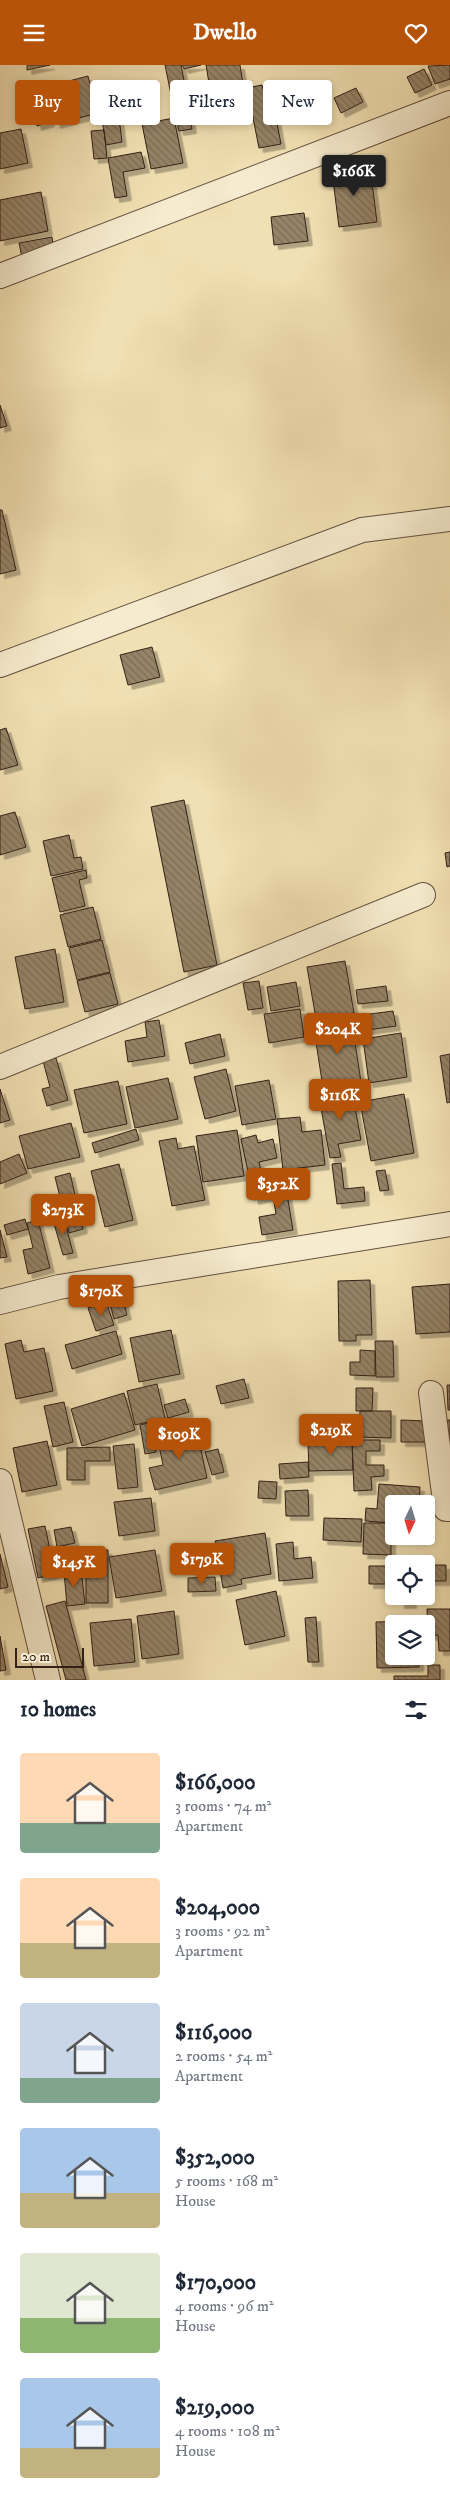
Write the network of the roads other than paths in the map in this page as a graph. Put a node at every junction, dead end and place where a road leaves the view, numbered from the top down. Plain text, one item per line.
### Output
1 (450, 103) edge
2 (0, 276) edge
3 (450, 519) edge
4 (0, 665) edge
5 (423, 895) dead end
6 (0, 1067) edge
7 (450, 1224) edge
8 (0, 1302) edge
9 (431, 1393) dead end
10 (0, 1481) edge
11 (3, 1505) edge
12 (450, 1509) edge
13 (48, 1680) edge

1 - 2 street
3 - 4 street
5 - 6 street
7 - 8 street
9 - 12 street
10 - 11 street
11 - 13 street

